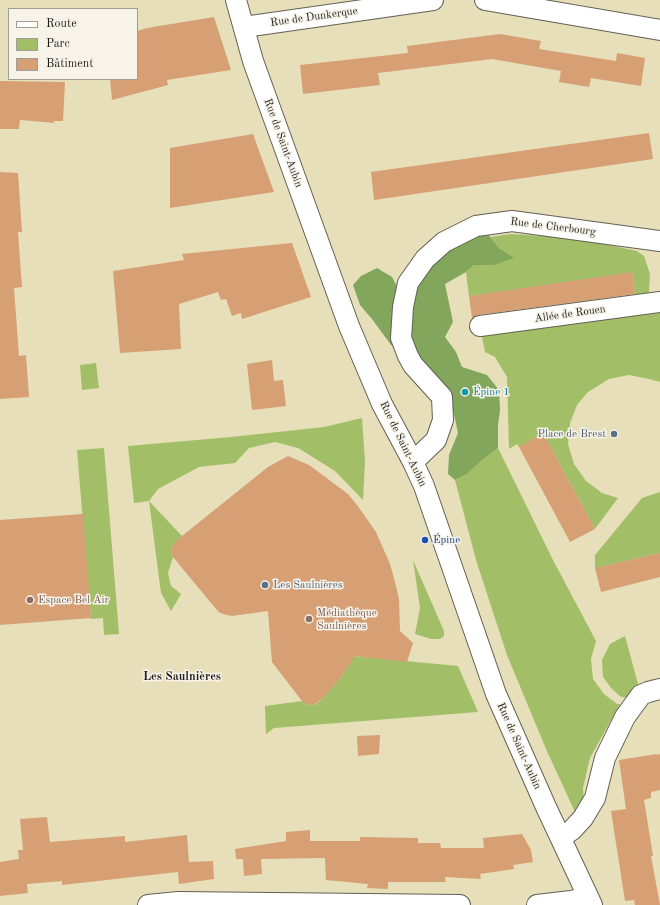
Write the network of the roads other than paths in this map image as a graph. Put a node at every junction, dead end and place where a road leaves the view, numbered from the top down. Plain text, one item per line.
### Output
1 (236, 0) edge
2 (433, 0) edge
3 (485, 0) edge
4 (244, 27) junction
5 (660, 30) edge
6 (660, 241) edge
7 (660, 302) edge
8 (480, 326) dead end
9 (414, 462) junction
10 (660, 689) edge
11 (561, 837) junction
12 (590, 901) edge
13 (148, 905) edge
14 (460, 905) edge
15 (537, 905) edge

1 - 4 street, Rue de Saint-Aubin
2 - 4 street, Rue de Dunkerque
3 - 5 street
4 - 9 street, Rue de Saint-Aubin
6 - 9 street, Rue de Cherbourg
7 - 8 street, Allée de Rouen
9 - 11 street, Rue de Saint-Aubin
10 - 11 street
11 - 12 street, Rue de Saint-Aubin
12 - 15 street
13 - 14 street

